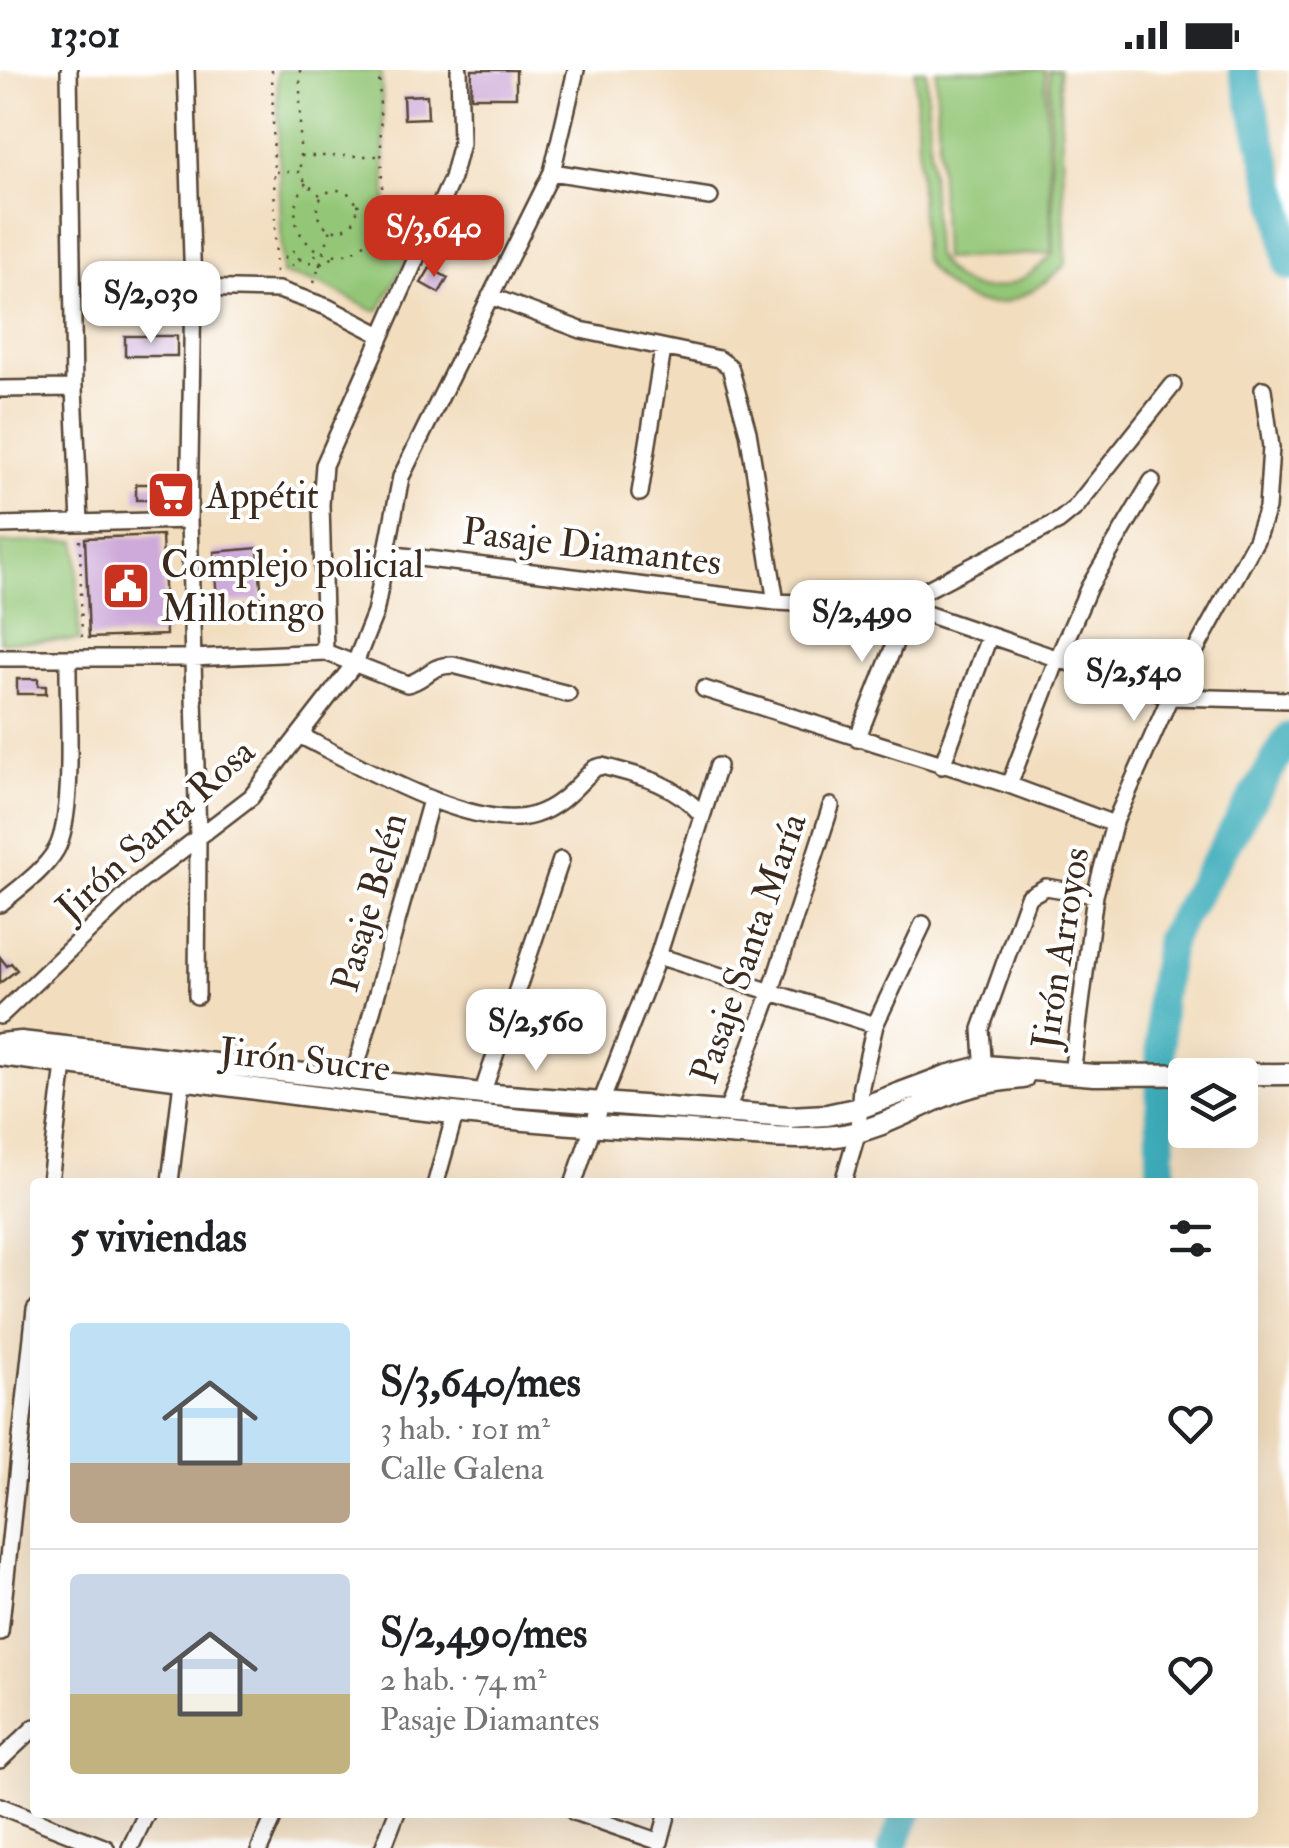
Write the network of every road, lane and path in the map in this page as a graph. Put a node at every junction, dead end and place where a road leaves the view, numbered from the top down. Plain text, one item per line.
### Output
1 (70, 70) edge
2 (186, 70) edge
3 (272, 70) edge
4 (300, 70) edge
5 (380, 70) edge
6 (459, 70) edge
7 (576, 70) edge
8 (300, 156) junction
9 (382, 156) junction
10 (274, 172) junction
11 (300, 172) junction
12 (552, 172) junction
13 (306, 184) junction
14 (322, 197) junction
15 (710, 197) dead end
16 (383, 202) junction
17 (356, 205) junction
18 (384, 220) junction
19 (332, 228) junction
20 (426, 230) dead end
21 (311, 247) junction
22 (324, 254) junction
23 (338, 256) junction
24 (298, 259) dead end
25 (320, 265) junction
26 (287, 277) dead end
27 (320, 286) dead end
28 (193, 288) junction
29 (490, 296) junction
30 (381, 335) junction
31 (663, 349) junction
32 (1173, 385) dead end
33 (74, 388) junction
34 (0, 389) edge
35 (1263, 389) dead end
36 (1152, 481) dead end
37 (640, 493) dead end
38 (189, 520) junction
39 (80, 523) junction
40 (0, 525) edge
41 (388, 554) junction
42 (776, 602) junction
43 (908, 608) junction
44 (989, 636) junction
45 (325, 652) junction
46 (0, 658) edge
47 (75, 658) junction
48 (192, 658) junction
49 (1057, 660) junction
50 (355, 663) junction
51 (704, 689) dead end
52 (568, 694) dead end
53 (1170, 697) junction
54 (1289, 700) edge
55 (301, 736) junction
56 (856, 739) junction
57 (718, 766) dead end
58 (942, 766) junction
59 (1009, 785) junction
60 (431, 800) junction
61 (831, 806) dead end
62 (701, 814) junction
63 (1114, 824) junction
64 (198, 836) junction
65 (562, 860) dead end
66 (1095, 896) junction
67 (0, 904) edge
68 (923, 924) dead end
69 (658, 956) junction
70 (770, 994) junction
71 (198, 996) dead end
72 (0, 1016) edge
73 (875, 1025) junction
74 (0, 1044) edge
75 (0, 1056) edge
76 (64, 1066) junction
77 (984, 1074) junction
78 (1083, 1074) junction
79 (1289, 1074) edge
80 (353, 1078) junction
81 (182, 1080) junction
82 (482, 1094) junction
83 (600, 1104) junction
84 (860, 1108) junction
85 (456, 1111) junction
86 (728, 1111) junction
87 (592, 1126) junction
88 (858, 1131) junction
89 (50, 1178) edge
90 (170, 1178) edge
91 (437, 1178) edge
92 (575, 1178) edge
93 (843, 1178) edge
94 (30, 1364) edge
95 (0, 1632) edge
96 (30, 1731) edge
97 (3, 1752) edge
98 (0, 1806) edge
99 (145, 1818) edge
100 (273, 1818) edge
101 (395, 1818) edge
102 (589, 1818) edge
103 (666, 1818) edge
104 (62, 1840) edge
105 (659, 1845) edge
106 (106, 1848) edge
107 (130, 1848) edge
108 (260, 1848) edge
109 (383, 1848) edge

1 - 33 street
2 - 28 street
3 - 10 path
4 - 8 path
5 - 9 path
6 - 30 street
7 - 12 street, Jirón Santa Rosa
8 - 9 path
8 - 11 path
9 - 16 path
10 - 11 path
10 - 26 path
11 - 13 path
12 - 15 street
12 - 29 street, Jirón Santa Rosa
13 - 14 path
13 - 21 path
14 - 17 path
14 - 19 path
16 - 17 path
16 - 18 path
17 - 19 path
18 - 20 path
18 - 23 path
19 - 22 path
21 - 22 path
21 - 25 path
22 - 23 path
22 - 25 path
23 - 25 path
24 - 25 path
25 - 27 path
28 - 30 street
28 - 38 street
29 - 31 street
29 - 41 street, Jirón Santa Rosa
30 - 45 street
31 - 37 street
31 - 42 street
32 - 43 street
33 - 34 street
33 - 39 street
35 - 53 street, Jirón Arroyos
36 - 49 street
38 - 39 street
38 - 48 street
39 - 40 street
39 - 47 path
41 - 42 street, Pasaje Diamantes
41 - 50 street, Jirón Santa Rosa
42 - 43 street, Pasaje Diamantes
43 - 44 street, Pasaje Diamantes
43 - 56 street
44 - 49 street, Pasaje Diamantes
44 - 58 street
45 - 48 street
45 - 50 street
46 - 47 street
47 - 48 street
47 - 67 street
48 - 64 street
49 - 53 street, Pasaje Diamantes
49 - 59 street
50 - 52 street
50 - 55 street, Jirón Santa Rosa
51 - 56 street
53 - 54 street, Pasaje Diamantes
53 - 63 street, Jirón Arroyos
55 - 60 street
55 - 64 street, Jirón Santa Rosa
56 - 58 street
57 - 62 street
58 - 59 street
59 - 63 street
60 - 62 street
60 - 80 street, Pasaje Belén
61 - 70 street, Pasaje Santa María
62 - 69 street
63 - 66 street, Jirón Arroyos
64 - 71 street
64 - 72 street, Jirón Santa Rosa
65 - 82 street
66 - 77 street
66 - 78 street, Jirón Arroyos
68 - 73 street
69 - 70 street
69 - 83 street
70 - 73 street
70 - 86 street, Pasaje Santa María
73 - 84 street
74 - 80 street, Jirón Sucre
75 - 76 street, Jirón Sucre
76 - 81 street, Jirón Sucre
76 - 89 street
77 - 78 street, Jirón Sucre
77 - 84 street, Jirón Sucre
77 - 88 street, Jirón Sucre
78 - 79 street, Jirón Sucre
80 - 82 street, Jirón Sucre
81 - 85 street, Jirón Sucre
81 - 90 street
82 - 83 street, Jirón Sucre
83 - 86 street, Jirón Sucre
83 - 87 street
84 - 86 street, Jirón Sucre
84 - 88 street
85 - 87 street, Jirón Sucre
85 - 91 street
87 - 88 street, Jirón Sucre
87 - 92 street
88 - 93 street
94 - 95 street
96 - 97 street
98 - 104 street
99 - 107 street
100 - 108 street
101 - 109 street
102 - 105 street
103 - 105 street
104 - 106 street

